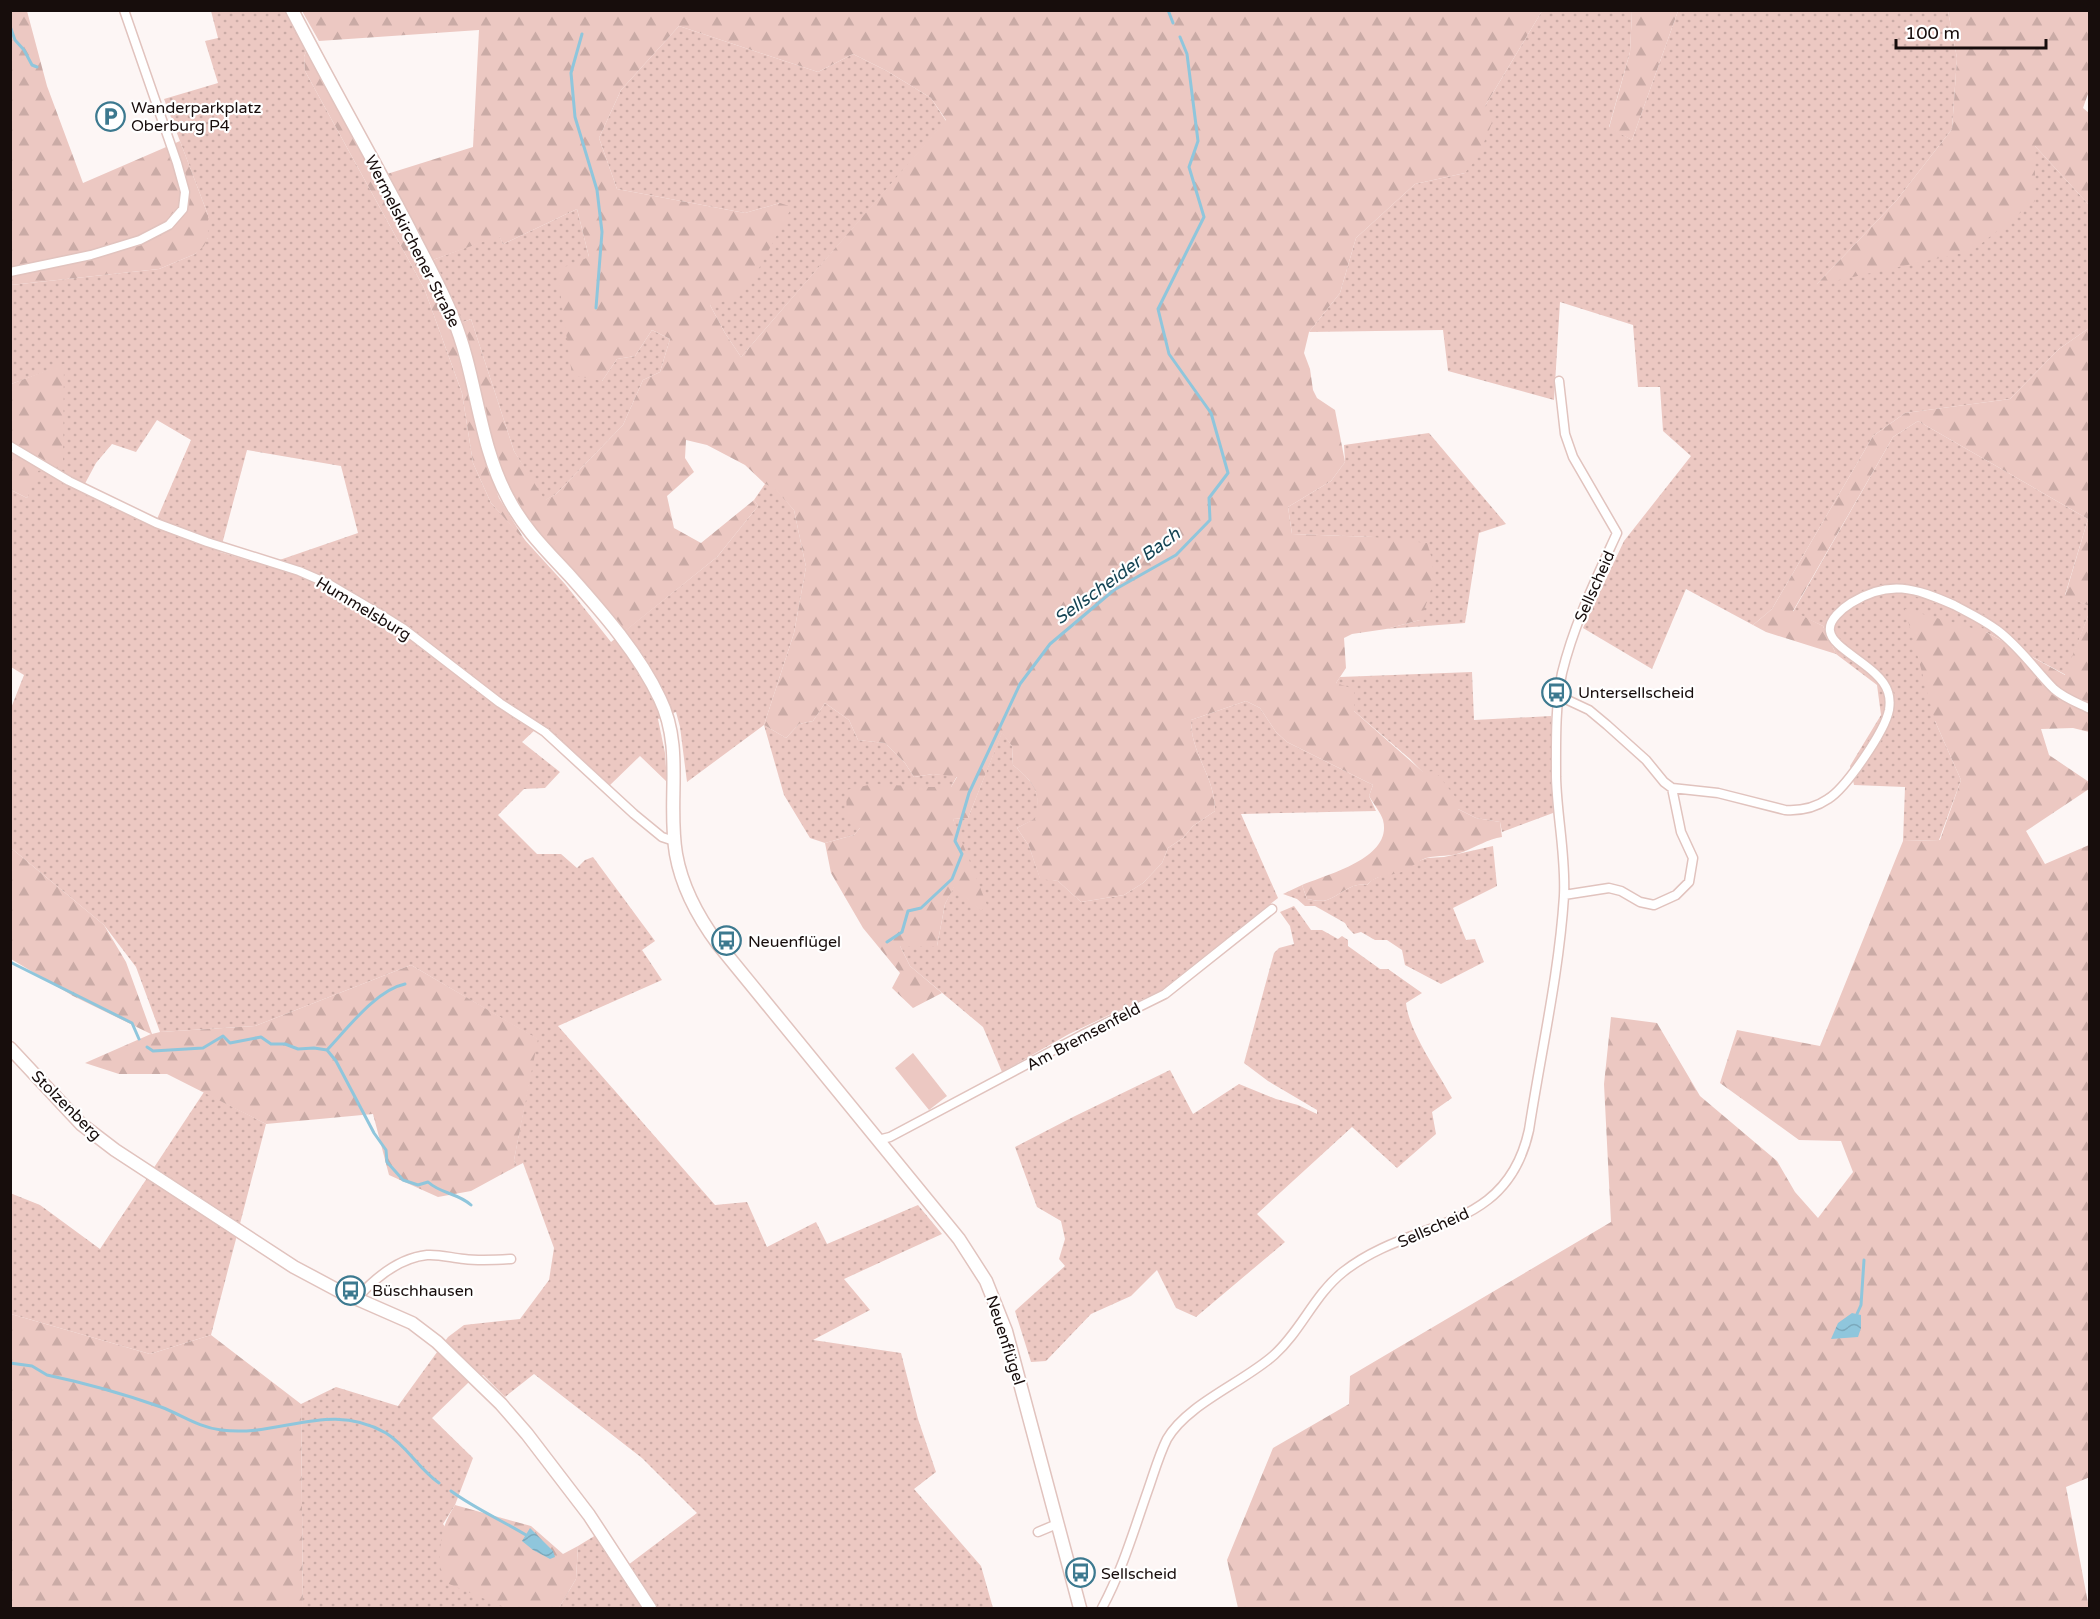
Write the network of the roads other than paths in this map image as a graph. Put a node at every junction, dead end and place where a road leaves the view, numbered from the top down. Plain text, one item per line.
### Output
1 (124, 10) edge
2 (292, 10) edge
3 (10, 272) edge
4 (1559, 381) dead end
5 (10, 446) edge
6 (1559, 696) junction
7 (2090, 710) edge
8 (674, 788) joint
9 (1672, 788) junction
10 (674, 841) junction
11 (1564, 895) junction
12 (1272, 909) dead end
13 (12, 1053) edge
14 (878, 1140) junction
15 (511, 1259) dead end
16 (357, 1298) junction
17 (1057, 1524) junction
18 (1038, 1533) dead end
19 (650, 1608) edge
20 (1080, 1608) edge
21 (1102, 1608) edge

1 - 3 street
2 - 8 main road, Wermelskirchener Straße
4 - 6 street, Sellscheid
5 - 10 street, Hummelsburg
6 - 9 street
6 - 11 street, Sellscheid
7 - 9 street
8 - 10 main road, Neuenflügel
9 - 11 street
10 - 14 main road, Neuenflügel
11 - 21 street, Sellscheid
12 - 14 street, Am Bremsenfeld
13 - 16 main road, Stolzenberg
14 - 17 main road, Neuenflügel
15 - 16 street
16 - 19 main road
17 - 18 street
17 - 20 main road, Neuenflügel

